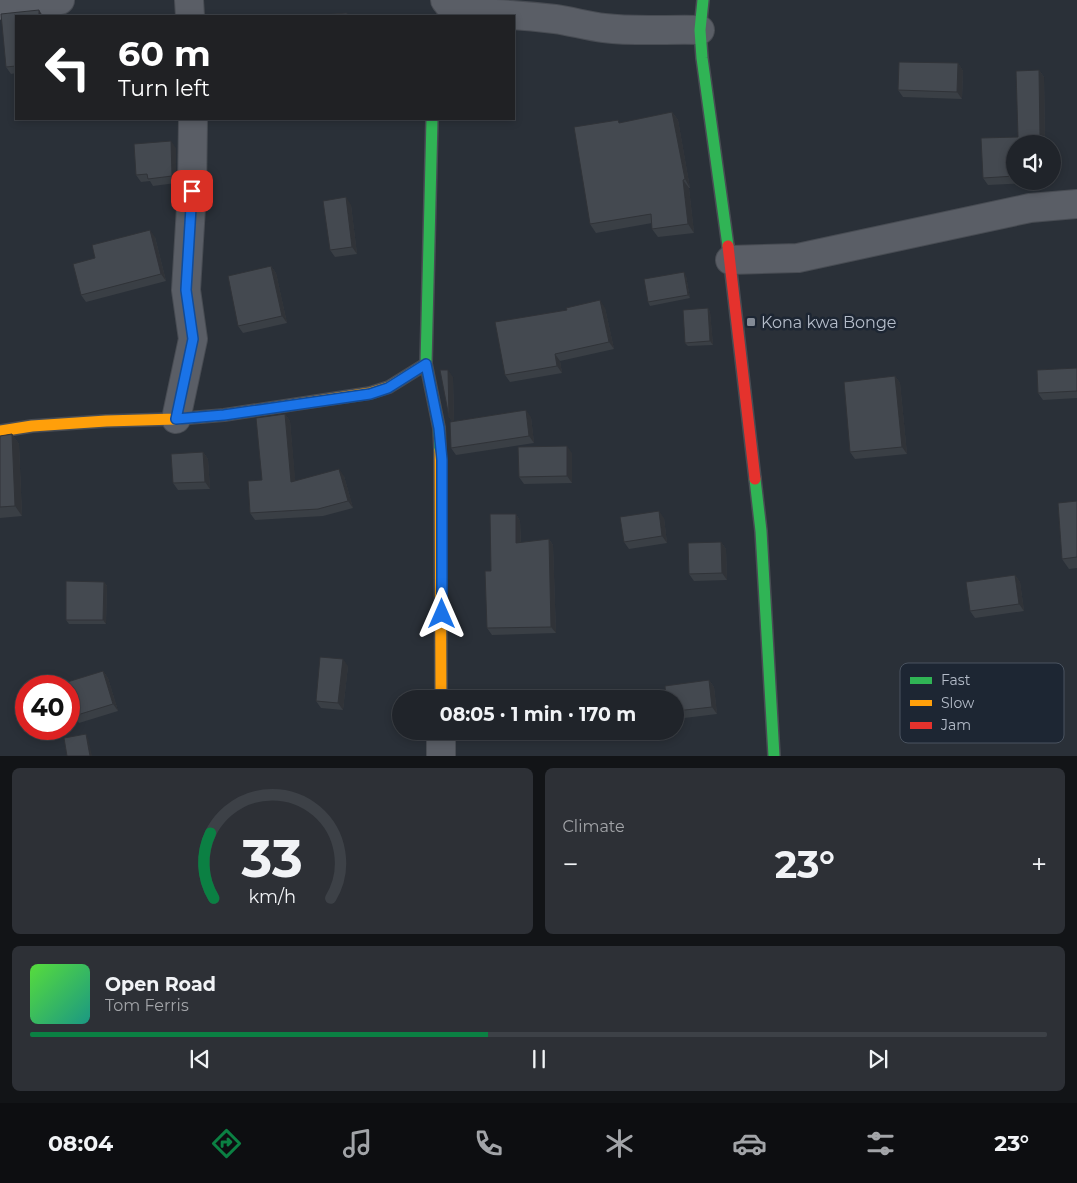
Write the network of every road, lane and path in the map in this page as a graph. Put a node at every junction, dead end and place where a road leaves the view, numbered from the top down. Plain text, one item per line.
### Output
1 (60, 0) edge
2 (189, 0) edge
3 (434, 0) edge
4 (445, 0) edge
5 (703, 0) edge
6 (0, 5) edge
7 (190, 15) edge
8 (434, 15) edge
9 (700, 30) junction
10 (193, 120) edge
11 (432, 120) edge
12 (1077, 204) edge
13 (730, 260) junction
14 (426, 364) junction
15 (176, 419) junction
16 (0, 431) edge
17 (441, 690) edge
18 (441, 740) edge
19 (441, 756) edge
20 (774, 756) edge

1 - 6 street
2 - 7 street
3 - 8 street
4 - 9 street
5 - 9 street
9 - 13 street
10 - 15 street
11 - 14 street
12 - 13 street
13 - 20 street
14 - 15 street
14 - 17 street
15 - 16 street
18 - 19 street

